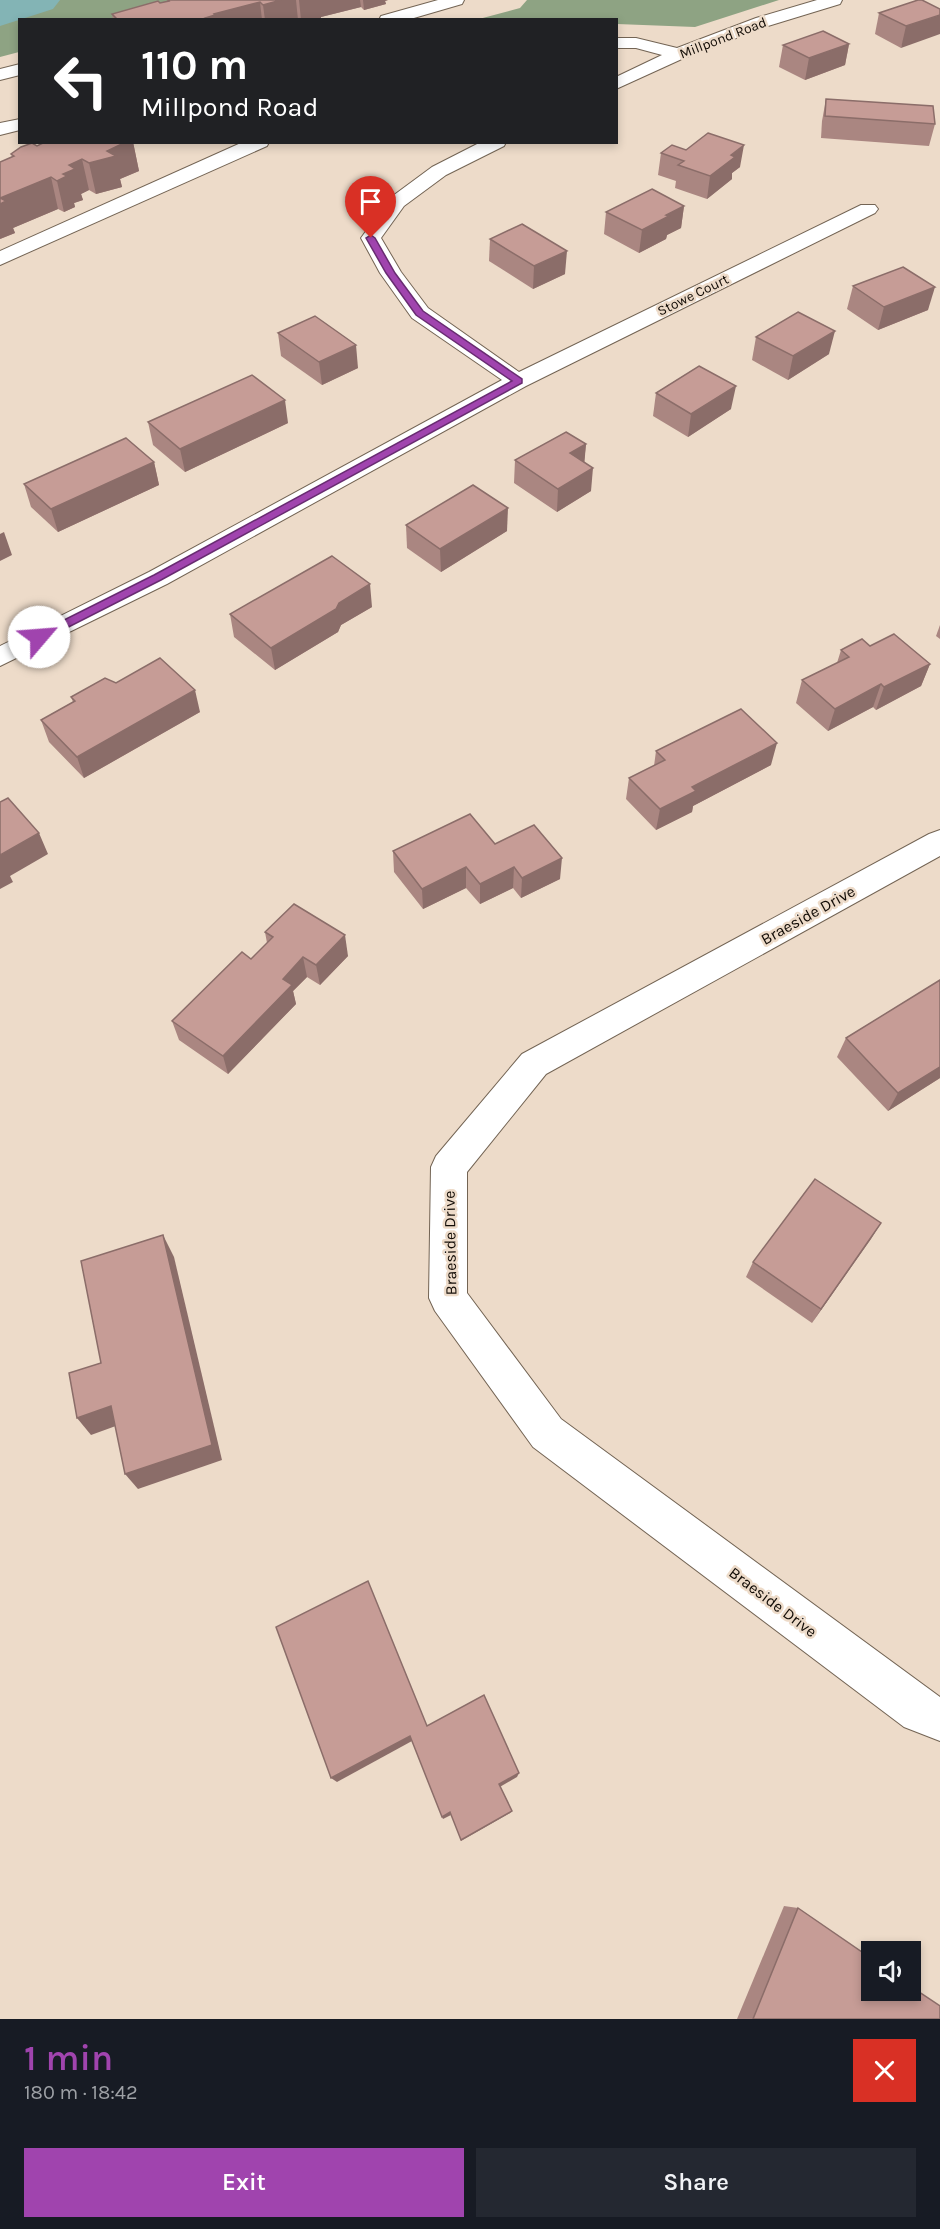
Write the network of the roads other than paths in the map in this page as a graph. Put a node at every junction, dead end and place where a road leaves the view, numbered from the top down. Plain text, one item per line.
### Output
1 (456, 0) edge
2 (834, 0) edge
3 (394, 18) edge
4 (618, 43) edge
5 (678, 54) junction
6 (18, 70) edge
7 (0, 75) edge
8 (618, 83) edge
9 (18, 124) edge
10 (0, 129) edge
11 (256, 144) edge
12 (493, 144) edge
13 (868, 209) dead end
14 (0, 259) edge
15 (519, 381) junction
16 (0, 657) edge
17 (940, 842) edge
18 (940, 1719) edge

1 - 3 street
2 - 5 street, Millpond Road
4 - 5 street
5 - 8 street, Millpond Road
6 - 7 street
9 - 10 street
11 - 14 street
12 - 15 street
13 - 15 street, Stowe Court
15 - 16 street, Stowe Court
17 - 18 street, Braeside Drive

